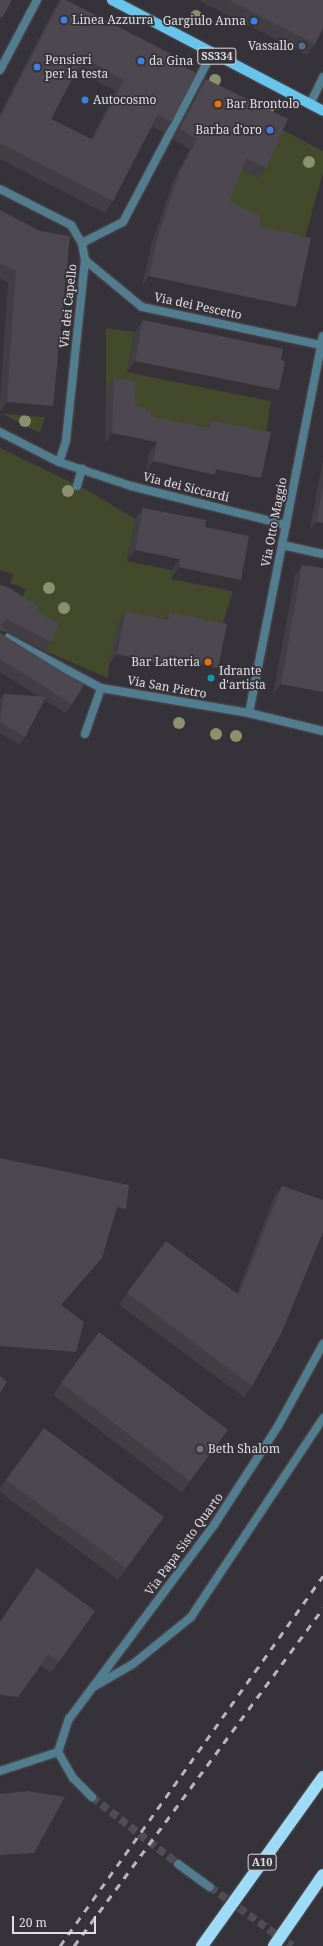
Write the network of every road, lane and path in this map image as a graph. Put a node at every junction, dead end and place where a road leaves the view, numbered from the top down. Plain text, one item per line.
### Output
1 (37, 0) edge
2 (112, 0) edge
3 (212, 53) junction
4 (0, 70) edge
5 (323, 77) edge
6 (310, 104) junction
7 (323, 111) edge
8 (0, 189) edge
9 (82, 243) junction
10 (85, 260) junction
11 (323, 336) edge
12 (321, 345) junction
13 (0, 432) edge
14 (59, 462) junction
15 (82, 469) junction
16 (77, 486) dead end
17 (286, 524) junction
18 (282, 545) junction
19 (323, 554) edge
20 (0, 634) edge
21 (100, 688) junction
22 (249, 713) junction
23 (323, 731) edge
24 (85, 734) dead end
25 (323, 1344) edge
26 (323, 1418) edge
27 (95, 1686) junction
28 (58, 1752) junction
29 (0, 1771) edge
30 (323, 1777) edge
31 (92, 1797) tunnel mouth
32 (178, 1864) tunnel mouth
33 (323, 1875) edge
34 (210, 1887) tunnel mouth
35 (202, 1946) edge
36 (274, 1946) edge

1 - 4 street
2 - 3 main road, SS334
3 - 6 main road, SS334
3 - 9 street
5 - 6 street
6 - 7 main road, SS334
8 - 9 street
9 - 10 street, Via dei Capello
10 - 12 street, Via dei Pescetto
10 - 14 street, Via dei Capello
11 - 12 street, Via Otto Maggio
12 - 17 street, Via Otto Maggio
13 - 14 street, Via dei Siccardi
14 - 15 street, Via dei Siccardi
15 - 16 street
15 - 17 street, Via dei Siccardi
17 - 18 street, Via Otto Maggio
18 - 19 street
18 - 22 street, Via Otto Maggio
20 - 21 street, Via San Pietro
21 - 22 street, Via San Pietro
21 - 24 street
22 - 23 street, Via San Pietro
25 - 27 street, Via Papa Sisto Quarto
26 - 27 street
27 - 28 street, Via Papa Sisto Quarto
28 - 29 street
28 - 31 street
30 - 35 highway, A10
32 - 34 street
33 - 36 highway

